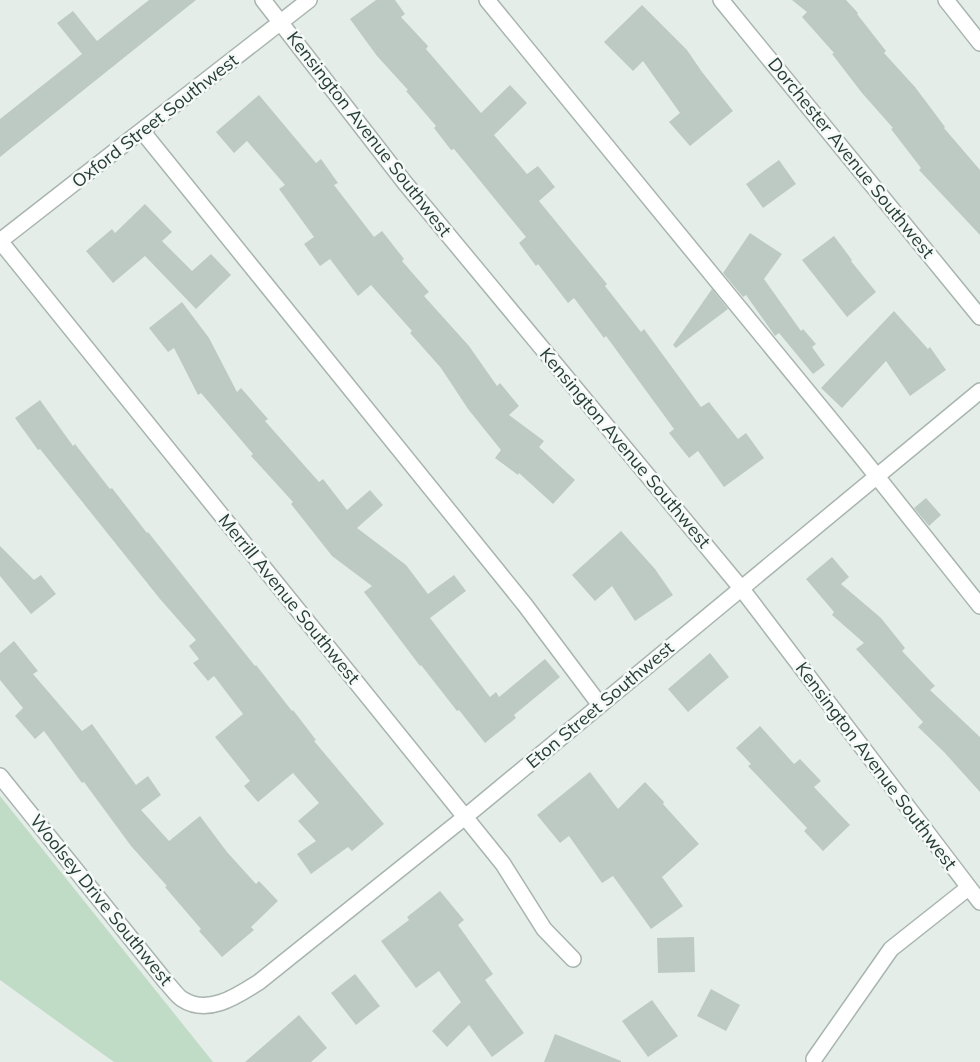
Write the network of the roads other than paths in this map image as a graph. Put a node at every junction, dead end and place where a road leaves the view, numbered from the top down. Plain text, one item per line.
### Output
1 (263, 0) edge
2 (308, 0) edge
3 (487, 0) edge
4 (722, 0) edge
5 (946, 0) edge
6 (280, 22) junction
7 (980, 43) edge
8 (142, 131) junction
9 (0, 241) edge
10 (980, 317) edge
11 (980, 391) edge
12 (876, 477) junction
13 (741, 588) junction
14 (980, 606) edge
15 (600, 704) junction
16 (0, 776) edge
17 (465, 816) junction
18 (968, 888) junction
19 (980, 902) edge
20 (573, 959) dead end
21 (213, 1006) joint
22 (814, 1059) dead end

1 - 6 street, Kensington Avenue Southwest
2 - 6 street, Oxford Street Southwest
3 - 12 street
4 - 10 street, Dorchester Avenue Southwest
5 - 7 street
6 - 8 street, Oxford Street Southwest
6 - 13 street, Kensington Avenue Southwest
8 - 9 street, Oxford Street Southwest
8 - 15 street
9 - 17 street, Merrill Avenue Southwest
11 - 12 street, Eton Street Southwest
12 - 13 street, Eton Street Southwest
12 - 14 street
13 - 15 street, Eton Street Southwest
13 - 18 street, Kensington Avenue Southwest
15 - 17 street, Eton Street Southwest
16 - 21 street, Woolsey Drive Southwest
17 - 20 street, Merrill Avenue Southwest
17 - 21 street, Eton Street Southwest
18 - 19 street, Kensington Avenue Southwest
18 - 22 street

